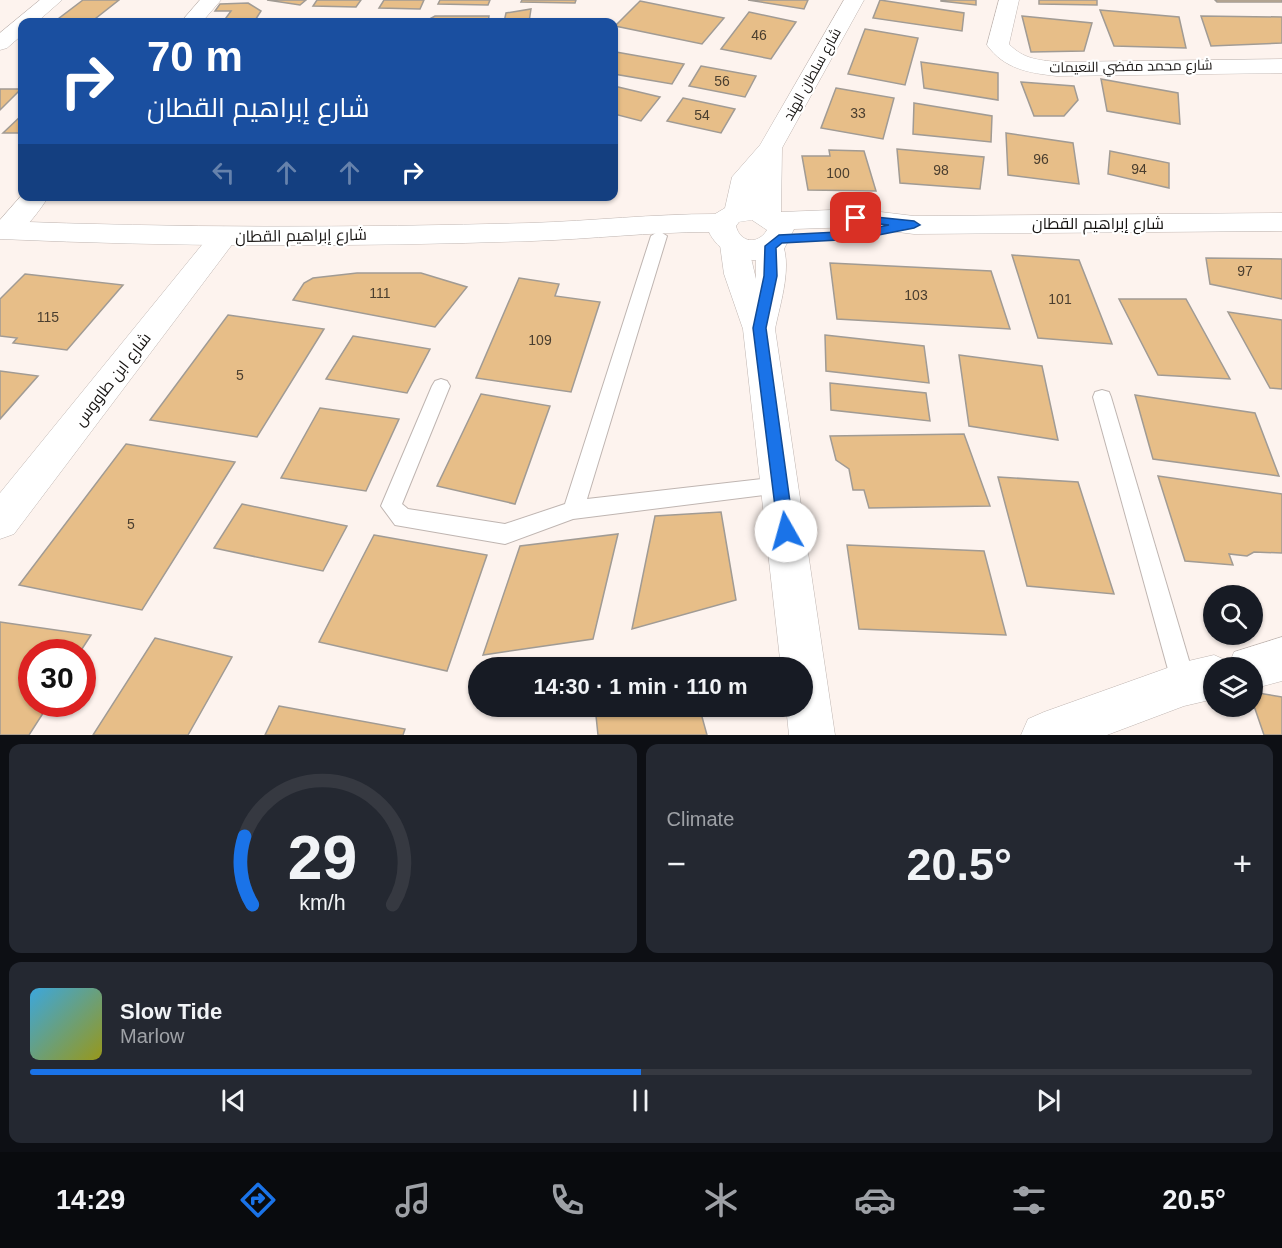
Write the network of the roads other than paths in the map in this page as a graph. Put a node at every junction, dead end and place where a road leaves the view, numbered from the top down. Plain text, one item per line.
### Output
1 (52, 0) edge
2 (211, 0) edge
3 (854, 0) edge
4 (1009, 0) edge
5 (31, 18) edge
6 (195, 18) edge
7 (18, 29) edge
8 (0, 44) edge
9 (1282, 66) edge
10 (770, 148) junction
11 (31, 201) edge
12 (1282, 222) edge
13 (601, 230) junction
14 (730, 230) junction
15 (773, 230) junction
16 (3, 231) edge
17 (224, 236) junction
18 (659, 236) junction
19 (759, 328) junction
20 (441, 386) dead end
21 (1102, 397) dead end
22 (780, 486) junction
23 (573, 510) junction
24 (0, 522) edge
25 (1282, 659) edge
26 (1263, 664) edge
27 (1199, 681) edge
28 (812, 735) edge
29 (1044, 735) edge

1 - 5 street
2 - 6 street
3 - 10 street, شارع سلطان الهند
4 - 9 street, شارع محمد مفضي النعيمات
7 - 8 street
10 - 14 street, شارع سلطان الهند
10 - 15 street, شارع سلطان الهند
11 - 16 street
12 - 15 street, شارع إبراهيم القطان
13 - 14 street, شارع إبراهيم القطان
13 - 17 street, شارع إبراهيم القطان
13 - 18 street, شارع إبراهيم القطان
14 - 15 street
14 - 15 street
14 - 18 street, شارع إبراهيم القطان
14 - 19 street, شارع سلطان الهند
15 - 19 street, شارع سلطان الهند
16 - 17 street, شارع إبراهيم القطان
17 - 24 street, شارع ابن طاووس
18 - 23 lane
19 - 22 street
20 - 23 lane
21 - 27 lane
22 - 23 lane
22 - 28 street
25 - 26 street
27 - 29 street

